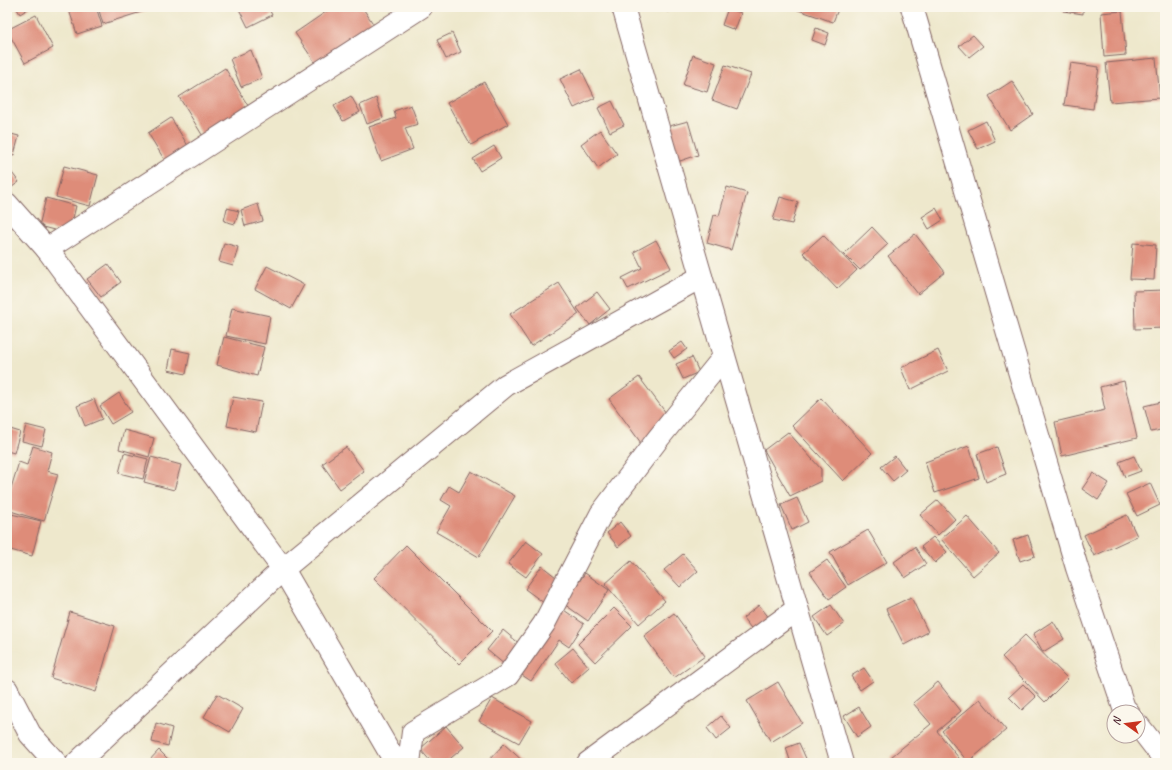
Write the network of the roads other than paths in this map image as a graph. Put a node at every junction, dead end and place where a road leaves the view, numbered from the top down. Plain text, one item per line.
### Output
1 (421, 7) edge
2 (623, 7) edge
3 (912, 7) edge
4 (7, 204) edge
5 (47, 249) junction
6 (701, 277) junction
7 (724, 357) junction
8 (283, 569) junction
9 (797, 609) junction
10 (7, 690) edge
11 (1123, 704) edge
12 (1146, 735) edge
13 (1165, 760) edge
14 (56, 763) edge
15 (77, 763) edge
16 (396, 763) edge
17 (409, 763) edge
18 (588, 763) edge
19 (842, 763) edge

1 - 5 street
2 - 6 street
3 - 11 street
4 - 5 street
5 - 8 street
6 - 7 street
6 - 8 street
7 - 9 street
7 - 17 street
8 - 15 street
8 - 16 street
9 - 18 street
9 - 19 street
10 - 14 street
12 - 13 street

